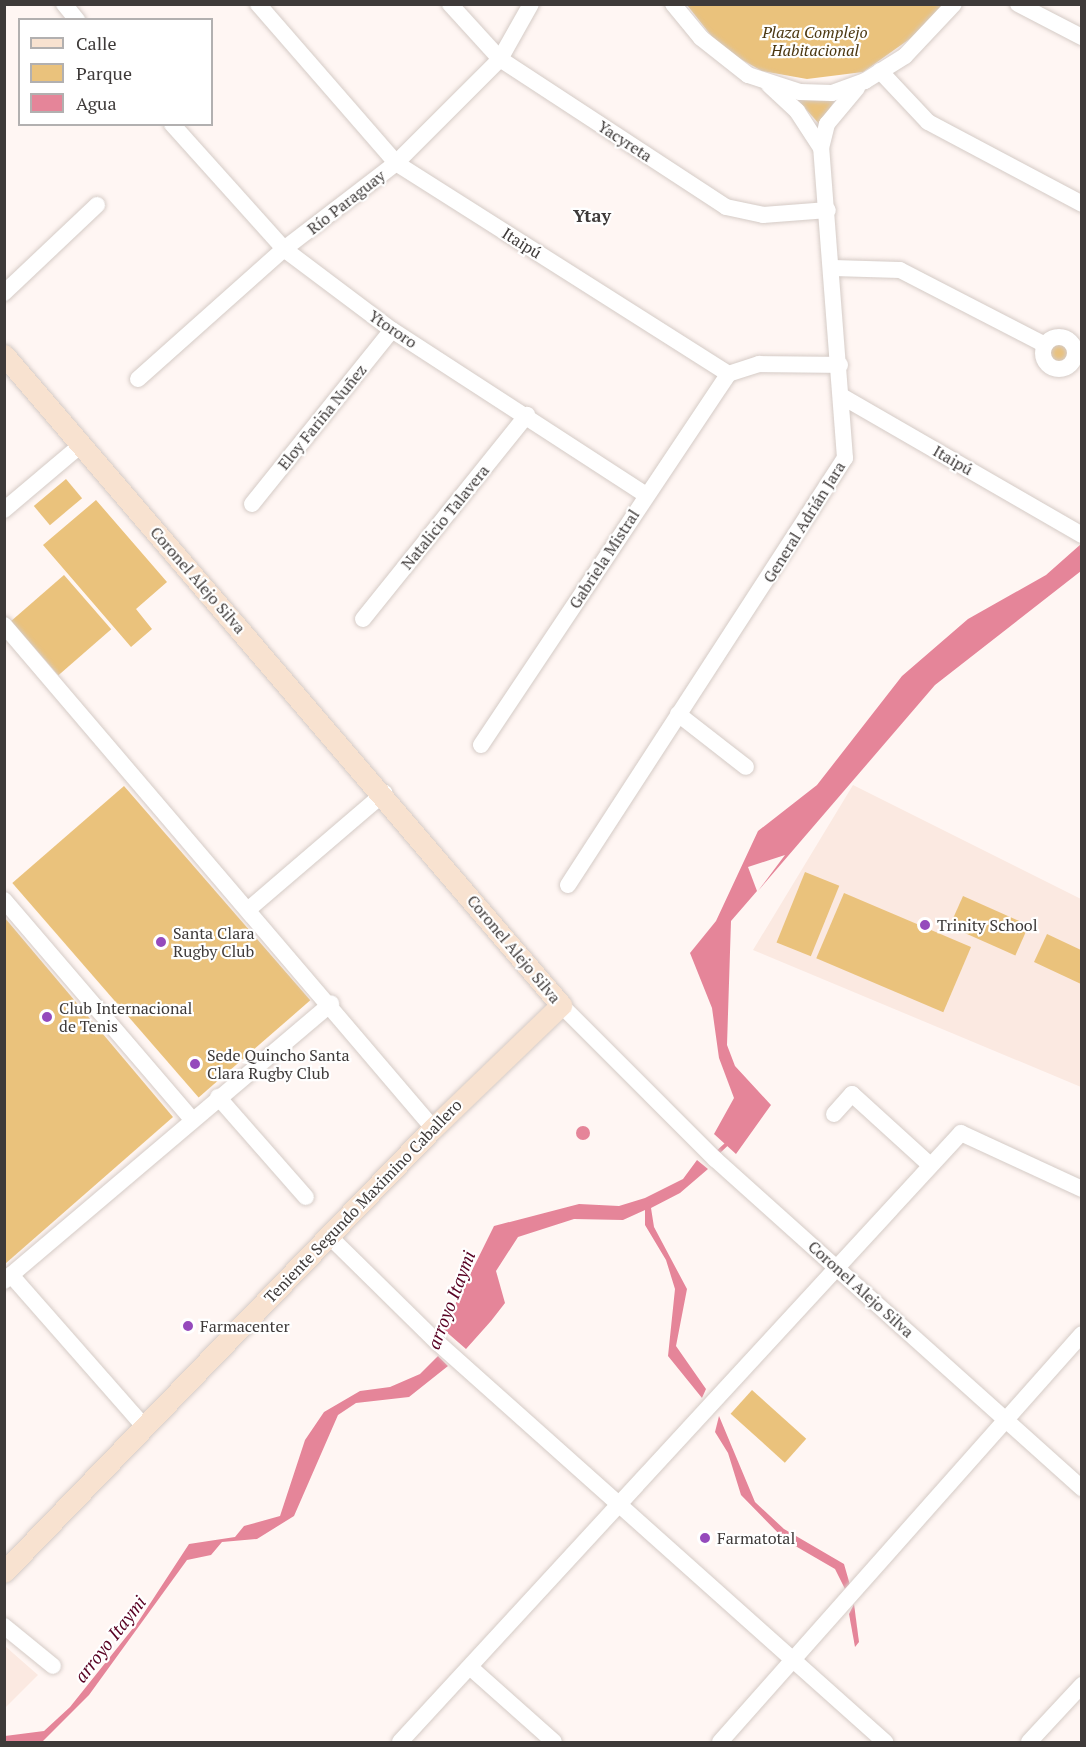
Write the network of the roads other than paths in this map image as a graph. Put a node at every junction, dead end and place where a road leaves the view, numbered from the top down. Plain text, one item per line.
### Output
1 (64, 4) edge
2 (258, 4) edge
3 (450, 4) edge
4 (531, 4) edge
5 (673, 4) edge
6 (954, 4) edge
7 (1018, 4) edge
8 (75, 18) edge
9 (1082, 38) edge
10 (500, 59) junction
11 (880, 71) junction
12 (865, 81) junction
13 (769, 85) junction
14 (174, 126) edge
15 (821, 148) junction
16 (396, 163) junction
17 (1082, 204) edge
18 (97, 205) dead end
19 (828, 210) junction
20 (284, 249) junction
21 (833, 268) junction
22 (4, 293) edge
23 (392, 330) junction
24 (1045, 345) dead end
25 (4, 355) edge
26 (840, 365) junction
27 (728, 374) junction
28 (138, 379) dead end
29 (843, 397) junction
30 (527, 415) junction
31 (82, 444) junction
32 (646, 495) junction
33 (252, 504) dead end
34 (4, 510) edge
35 (1082, 536) edge
36 (363, 620) dead end
37 (4, 625) edge
38 (678, 714) junction
39 (481, 745) dead end
40 (746, 767) dead end
41 (384, 793) junction
42 (568, 885) dead end
43 (4, 900) edge
44 (250, 908) junction
45 (331, 1004) junction
46 (561, 1005) junction
47 (218, 1096) junction
48 (834, 1114) dead end
49 (191, 1118) junction
50 (433, 1128) junction
51 (929, 1164) junction
52 (1082, 1189) edge
53 (306, 1197) dead end
54 (329, 1236) junction
55 (835, 1267) junction
56 (8, 1278) edge
57 (1082, 1334) edge
58 (1005, 1419) junction
59 (143, 1425) junction
60 (1082, 1488) edge
61 (619, 1505) junction
62 (4, 1572) edge
63 (4, 1626) edge
64 (793, 1660) junction
65 (54, 1666) dead end
66 (471, 1668) junction
67 (1082, 1685) edge
68 (400, 1743) edge
69 (554, 1743) edge
70 (720, 1743) edge
71 (885, 1743) edge
72 (1029, 1743) edge

1 - 8 street
2 - 16 street, Itaipú
3 - 10 street, Yacyreta
4 - 10 street, Río Paraguay
5 - 13 street
6 - 11 street
7 - 9 street
10 - 16 street, Río Paraguay
10 - 19 street, Yacyreta
11 - 12 street
11 - 17 street
12 - 13 street
12 - 15 street
13 - 15 street, General Adrián Jara
14 - 20 street, Ytororo
15 - 19 street, General Adrián Jara
16 - 20 street, Río Paraguay
16 - 27 street, Itaipú
18 - 22 street
19 - 21 street, General Adrián Jara
20 - 23 street, Ytororo
20 - 28 street, Río Paraguay
21 - 24 street
21 - 26 street, General Adrián Jara
23 - 30 street, Ytororo
23 - 33 street, Eloy Fariña Nuñez
25 - 31 main road, Coronel Alejo Silva
26 - 27 street
26 - 29 street, General Adrián Jara
27 - 32 street, Gabriela Mistral
29 - 35 street, Itaipú
29 - 38 street, General Adrián Jara
30 - 32 street, Ytororo
30 - 36 street, Natalicio Talavera
31 - 34 street
31 - 41 main road, Coronel Alejo Silva
32 - 39 street, Gabriela Mistral
37 - 44 street
38 - 40 street
38 - 42 street, General Adrián Jara
41 - 44 street
41 - 46 main road, Coronel Alejo Silva
43 - 49 street
44 - 45 street
45 - 47 street
45 - 50 street
46 - 50 main road, Teniente Segundo Maximino Caballero
46 - 55 street, Coronel Alejo Silva
47 - 49 street
47 - 53 street
48 - 51 street
49 - 56 street
50 - 54 main road, Teniente Segundo Maximino Caballero
51 - 52 street
51 - 55 street
54 - 59 main road, Teniente Segundo Maximino Caballero
54 - 61 street
55 - 58 street, Coronel Alejo Silva
55 - 61 street
56 - 59 street
57 - 58 street
58 - 60 street, Coronel Alejo Silva
58 - 64 street
59 - 62 main road, Teniente Segundo Maximino Caballero
61 - 64 street
61 - 66 street
63 - 65 street
64 - 70 street
64 - 71 street
66 - 68 street
66 - 69 street
67 - 72 street

